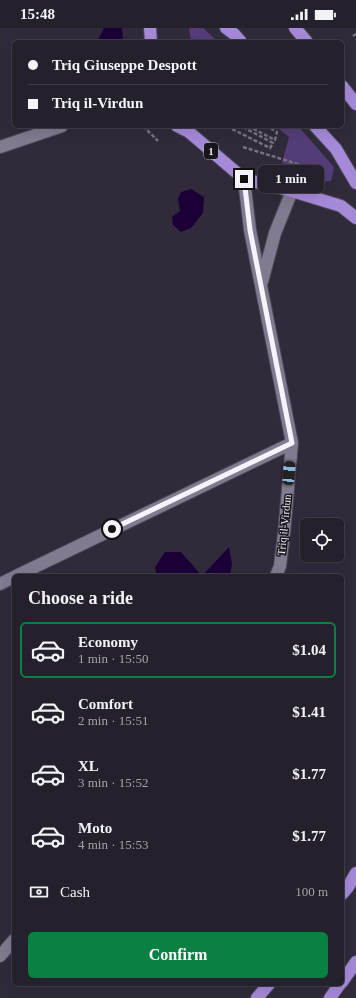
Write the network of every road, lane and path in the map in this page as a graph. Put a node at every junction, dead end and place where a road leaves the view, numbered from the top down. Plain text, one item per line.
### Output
1 (150, 28) edge
2 (226, 28) edge
3 (295, 28) edge
4 (151, 40) edge
5 (239, 40) edge
6 (305, 40) edge
7 (344, 89) edge
8 (356, 104) edge
9 (56, 128) edge
10 (181, 128) edge
11 (230, 128) edge
12 (244, 128) edge
13 (252, 128) edge
14 (270, 128) edge
15 (318, 128) edge
16 (239, 146) dead end
17 (0, 147) edge
18 (301, 172) dead end
19 (244, 179) junction
20 (356, 183) edge
21 (292, 191) junction
22 (356, 218) edge
23 (262, 285) junction
24 (292, 443) junction
25 (19, 574) edge
26 (277, 574) edge
27 (12, 578) edge
28 (0, 584) edge
29 (356, 873) edge
30 (344, 891) edge
31 (12, 942) edge
32 (0, 956) edge
33 (356, 962) edge
34 (344, 979) edge
35 (266, 986) edge
36 (339, 986) edge
37 (257, 998) edge
38 (330, 998) edge

1 - 4 highway
2 - 5 highway
3 - 6 highway
7 - 8 highway
9 - 17 street
10 - 19 highway, 1
11 - 12 path
13 - 14 path
15 - 20 highway
16 - 18 path
19 - 21 highway, 1
19 - 23 street, Triq il-Virdun
21 - 22 highway, 1
21 - 23 street, Triq il-Virdun
23 - 24 street, Triq il-Virdun
24 - 25 street
24 - 26 street, Triq il-Virdun
27 - 28 street
29 - 30 highway
31 - 32 street
33 - 34 highway
35 - 37 highway
36 - 38 highway

